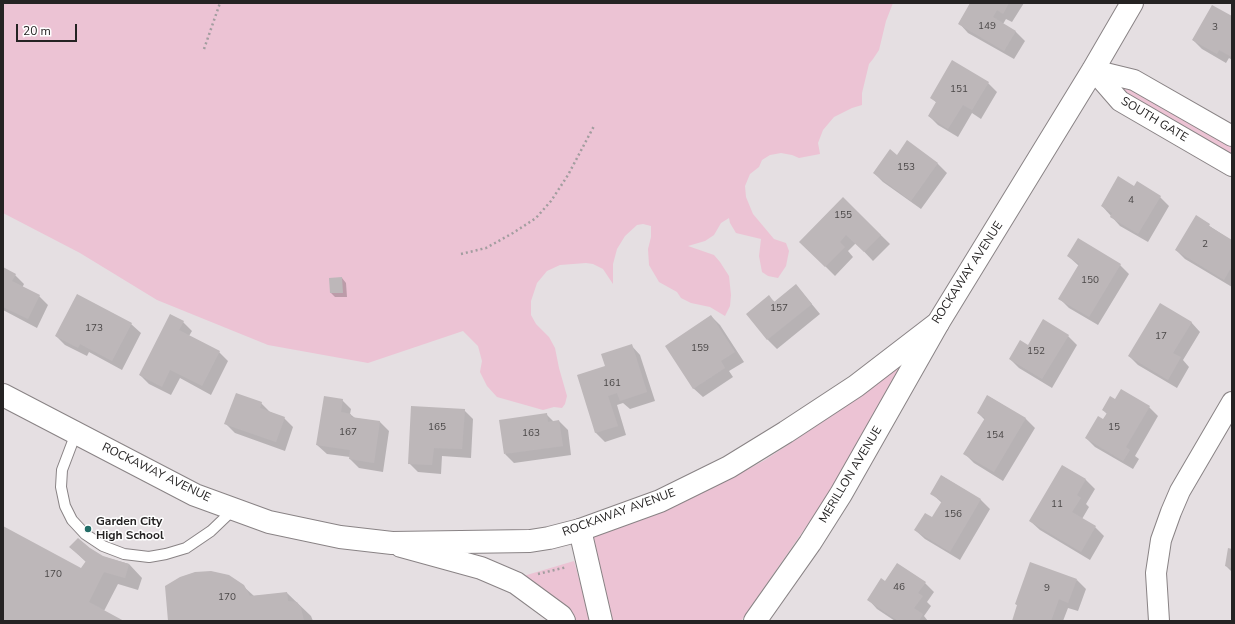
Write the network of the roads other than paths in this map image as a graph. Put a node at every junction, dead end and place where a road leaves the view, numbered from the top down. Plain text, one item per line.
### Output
1 (1132, 3) edge
2 (1093, 70) junction
3 (1232, 136) edge
4 (1232, 166) edge
5 (938, 323) junction
6 (3, 395) edge
7 (1232, 402) edge
8 (76, 433) junction
9 (234, 509) junction
10 (580, 530) junction
11 (392, 543) junction
12 (564, 621) edge
13 (601, 621) edge
14 (755, 621) edge
15 (1159, 621) edge

1 - 2 main road, ROCKAWAY AVENUE
2 - 3 street, SOUTH GATE
2 - 4 street, SOUTH GATE
2 - 5 main road, ROCKAWAY AVENUE
5 - 10 main road, ROCKAWAY AVENUE
5 - 14 main road, MERILLON AVENUE
6 - 8 main road, ROCKAWAY AVENUE
7 - 15 street
8 - 9 main road, ROCKAWAY AVENUE
8 - 9 lane
9 - 11 main road, ROCKAWAY AVENUE
10 - 11 main road, ROCKAWAY AVENUE
10 - 13 main road
11 - 12 main road

